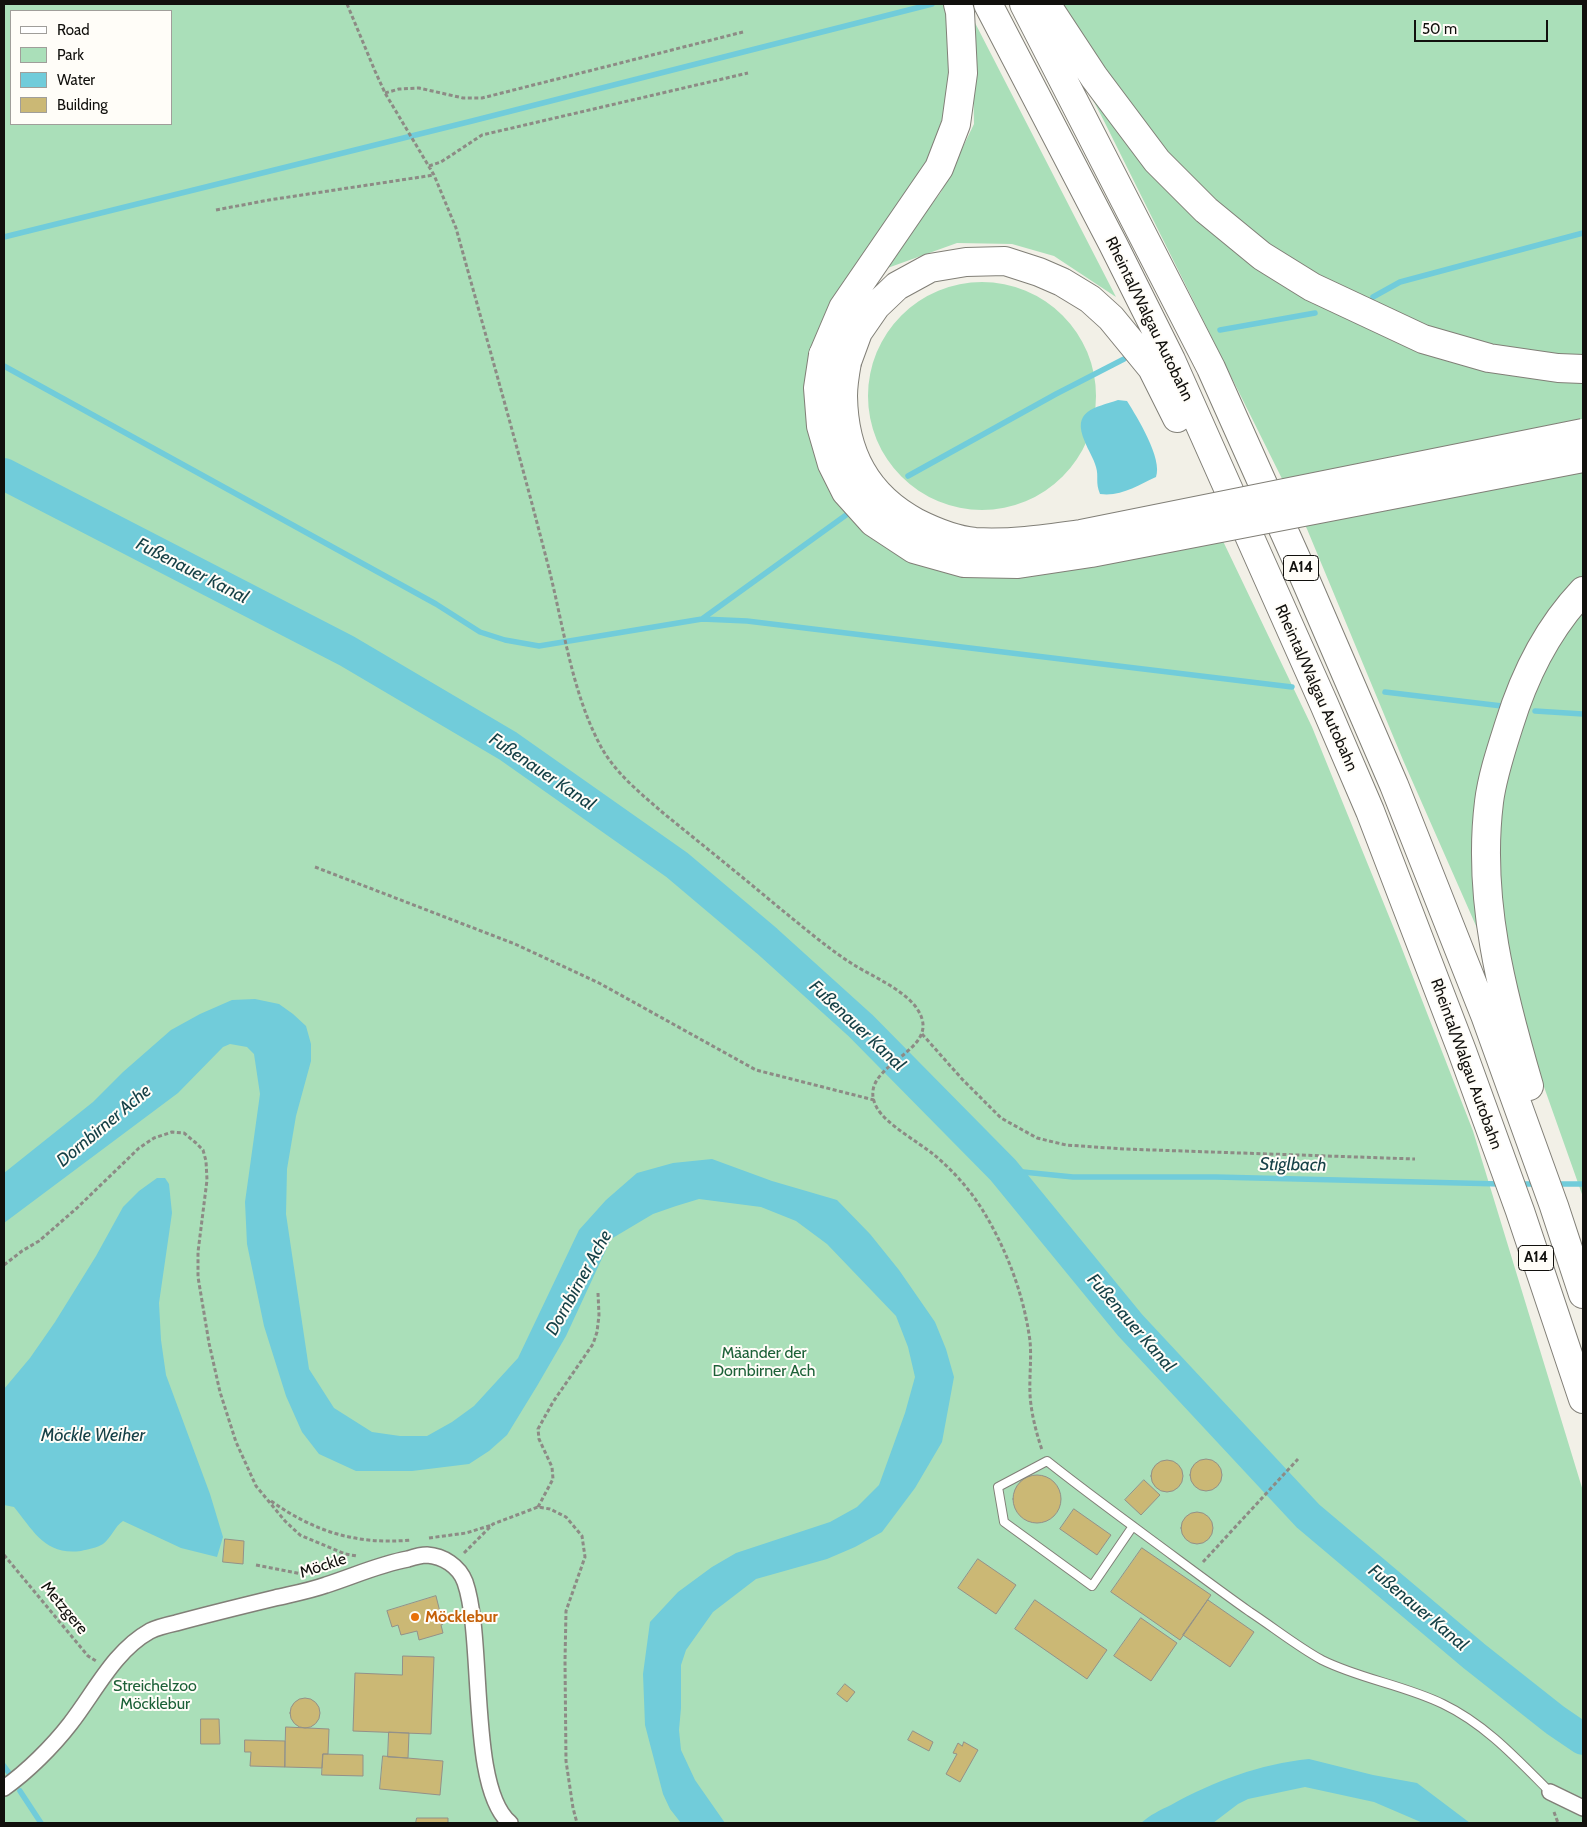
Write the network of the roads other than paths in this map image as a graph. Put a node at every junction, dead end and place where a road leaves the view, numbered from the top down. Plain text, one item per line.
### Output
1 (958, 4) edge
2 (988, 4) edge
3 (1024, 4) edge
4 (1046, 4) edge
5 (835, 358) junction
6 (1583, 370) edge
7 (1583, 433) edge
8 (1583, 458) edge
9 (1265, 571) junction
10 (1583, 591) edge
11 (1535, 1151) junction
12 (1583, 1294) edge
13 (1583, 1399) edge
14 (1133, 1526) junction
15 (4, 1788) edge
16 (1550, 1792) joint
17 (1583, 1808) edge
18 (510, 1823) edge

1 - 5 highway
2 - 9 highway, Rheintal/Walgau Autobahn / A14
3 - 11 highway, Rheintal/Walgau Autobahn / A14
4 - 6 highway
5 - 7 highway, bridge
5 - 8 highway, bridge
5 - 9 highway
9 - 13 highway, Rheintal/Walgau Autobahn / A14
10 - 11 highway
11 - 12 highway, Rheintal/Walgau Autobahn / A14
14 - 14 lane
14 - 16 lane
15 - 18 street, Möckle
16 - 17 street

